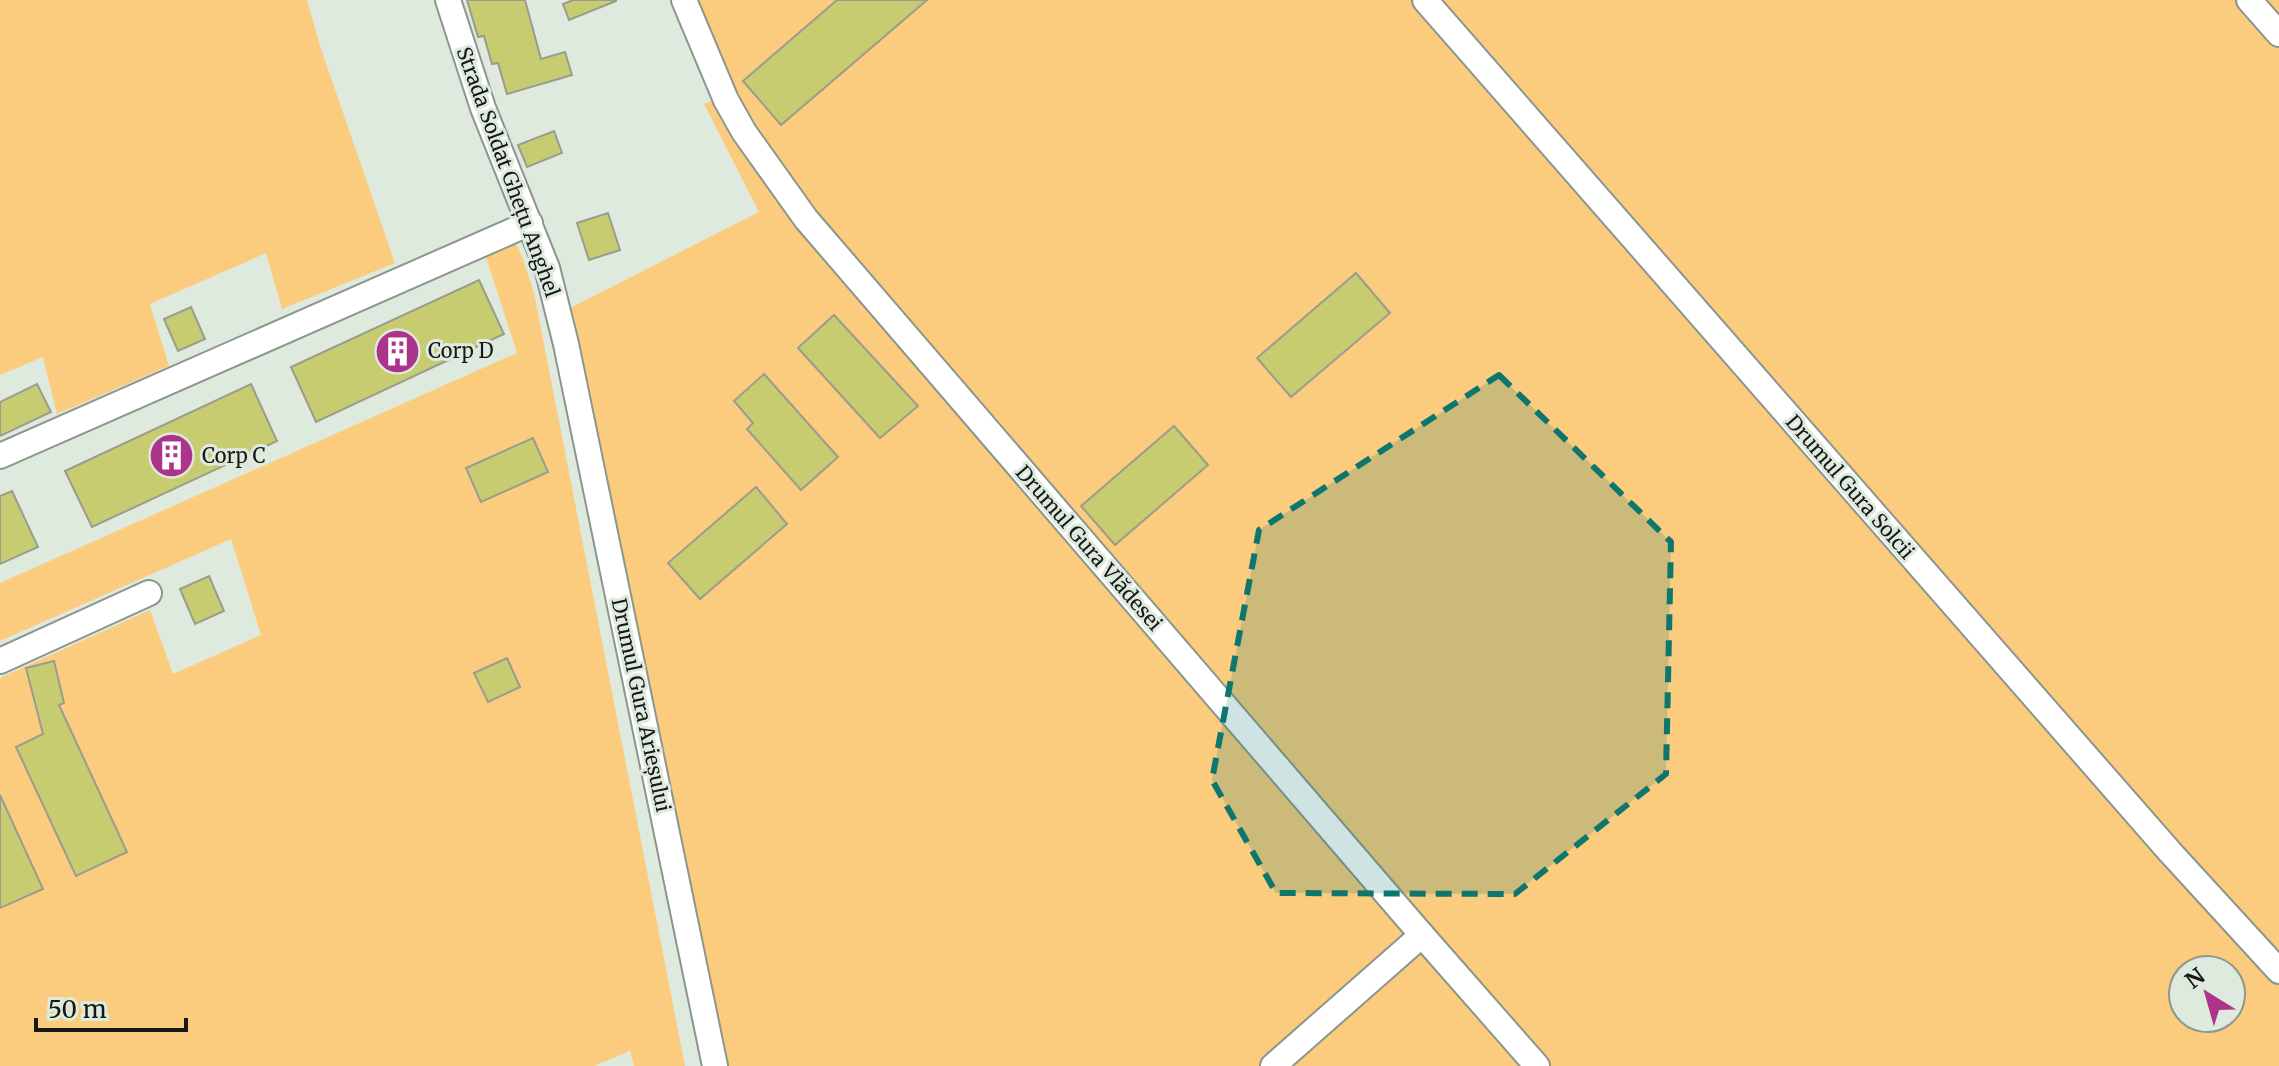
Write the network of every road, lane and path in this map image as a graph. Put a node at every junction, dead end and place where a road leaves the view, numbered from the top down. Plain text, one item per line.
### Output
1 (448, 0) edge
2 (684, 0) edge
3 (1425, 0) edge
4 (2249, 0) edge
5 (2279, 34) edge
6 (530, 223) junction
7 (566, 344) joint
8 (0, 456) edge
9 (149, 593) dead end
10 (0, 661) edge
11 (1422, 935) junction
12 (2279, 971) edge
13 (714, 1056) edge
14 (730, 1066) edge
15 (1273, 1066) edge
16 (1537, 1066) edge

1 - 6 street, Strada Soldat Ghețu Anghel
2 - 11 street, Drumul Gura Vlădesei
3 - 12 street, Drumul Gura Solcii
4 - 5 street
6 - 7 street, Strada Soldat Ghețu Anghel
6 - 8 street
7 - 13 street, Drumul Gura Arieșului
9 - 10 street
11 - 15 street
11 - 16 street, Drumul Gura Vlădesei
13 - 14 street

